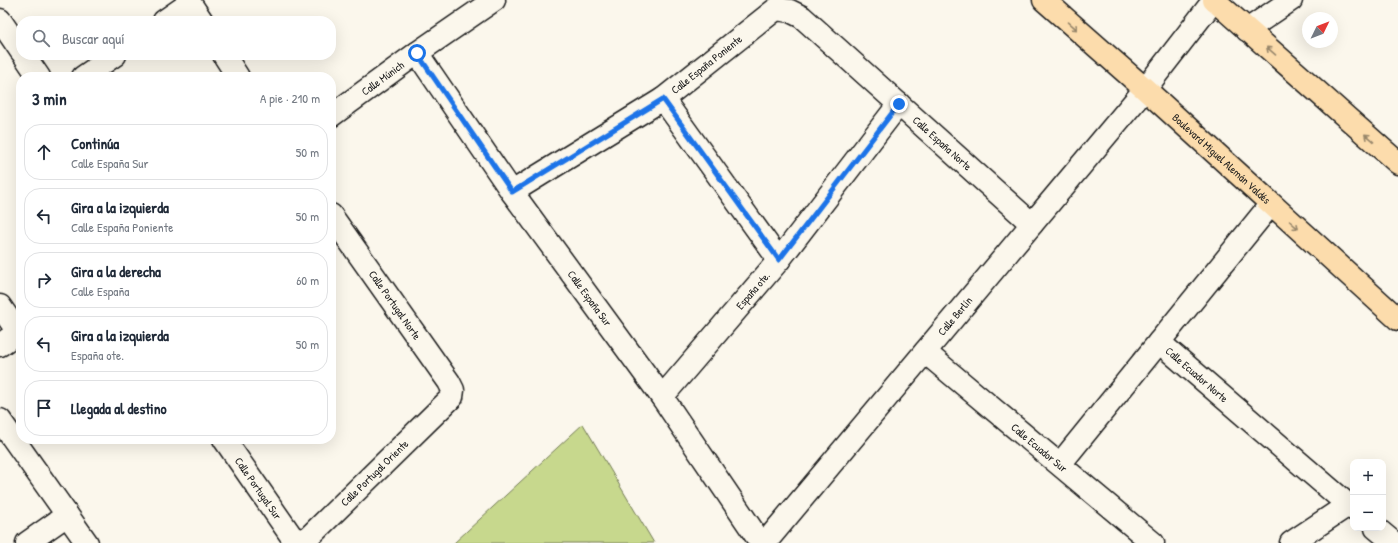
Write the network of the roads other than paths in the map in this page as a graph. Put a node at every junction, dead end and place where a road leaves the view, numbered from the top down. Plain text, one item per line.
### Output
1 (494, 0) edge
2 (1044, 0) edge
3 (1214, 0) edge
4 (1291, 0) edge
5 (189, 1) edge
6 (776, 9) joint
7 (170, 16) edge
8 (199, 16) edge
9 (0, 20) edge
10 (1247, 30) junction
11 (16, 43) edge
12 (417, 53) junction
13 (27, 60) edge
14 (108, 60) edge
15 (227, 60) edge
16 (36, 72) edge
17 (90, 72) edge
18 (235, 72) edge
19 (1145, 89) junction
20 (663, 99) junction
21 (899, 104) junction
22 (336, 112) edge
23 (1398, 163) edge
24 (512, 192) junction
25 (1271, 204) junction
26 (336, 222) edge
27 (1032, 224) junction
28 (779, 260) junction
29 (0, 306) edge
30 (1398, 319) edge
31 (16, 326) edge
32 (16, 334) edge
33 (1159, 342) junction
34 (0, 345) edge
35 (925, 352) junction
36 (452, 397) joint
37 (662, 397) junction
38 (0, 420) edge
39 (16, 443) edge
40 (17, 444) edge
41 (227, 444) edge
42 (1060, 464) junction
43 (1350, 506) edge
44 (1350, 508) edge
45 (67, 515) junction
46 (1380, 531) edge
47 (292, 537) joint
48 (27, 543) edge
49 (87, 543) edge
50 (761, 543) edge
51 (765, 543) edge
52 (1153, 543) edge
53 (1291, 543) edge
54 (1394, 543) edge

1 - 12 street, Calle Múnich
2 -> 19 main road, Boulevard Miguel Alemán Valdés
3 - 10 main road
3 - 19 street, Calle Berlín
4 - 10 street
5 - 7 street
5 - 8 street
6 - 20 street, Calle España Poniente
6 - 21 street, Calle España Norte
9 - 11 street
23 -> 10 main road
12 - 22 street, Calle Múnich
12 - 24 street, Calle España Sur
13 - 16 street
14 - 17 street
15 - 18 street
19 - 25 main road, Boulevard Miguel Alemán Valdés
19 - 27 street, Calle Berlín
20 - 24 street, Calle España Poniente
20 - 28 street
21 - 27 street, Calle España Norte
21 - 28 street, España ote.
24 - 37 street, Calle España Sur
25 -> 30 main road, Boulevard Miguel Alemán Valdés
25 - 33 street
26 - 36 street, Calle Portugal Norte
27 - 35 street, Calle Berlín
28 - 37 street, España ote.
29 - 31 street
32 - 34 street
33 - 42 street, Calle Ecuador Norte
33 - 43 street, Calle Ecuador Norte
35 - 42 street, Calle Ecuador Sur
35 - 51 street, Calle Berlín
36 - 47 street, Calle Portugal Oriente
37 - 50 street, Calle España Sur
38 - 39 street
40 - 45 street
41 - 47 street, Calle Portugal Sur
42 - 52 street, Calle Ecuador Sur
44 - 53 street
45 - 48 street
45 - 49 street
46 - 54 street

